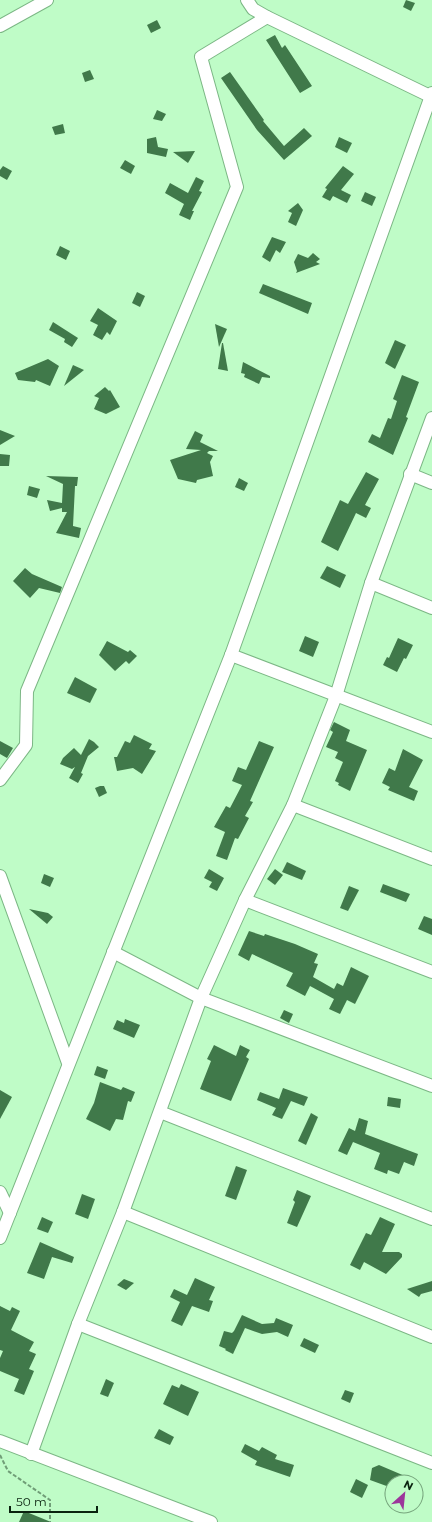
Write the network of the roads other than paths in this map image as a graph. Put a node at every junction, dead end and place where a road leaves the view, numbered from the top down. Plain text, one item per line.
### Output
1 (47, 0) edge
2 (247, 0) edge
3 (267, 17) junction
4 (0, 26) edge
5 (431, 95) edge
6 (432, 418) edge
7 (410, 474) junction
8 (432, 483) edge
9 (371, 583) junction
10 (432, 608) edge
11 (231, 655) junction
12 (336, 696) junction
13 (432, 732) edge
14 (0, 780) edge
15 (293, 805) junction
16 (432, 860) edge
17 (0, 876) edge
18 (245, 900) junction
19 (113, 952) junction
20 (432, 972) edge
21 (201, 998) junction
22 (68, 1063) junction
23 (432, 1086) edge
24 (160, 1112) junction
25 (0, 1192) edge
26 (123, 1212) junction
27 (10, 1213) junction
28 (432, 1220) edge
29 (0, 1238) edge
30 (78, 1324) junction
31 (432, 1337) edge
32 (0, 1441) edge
33 (31, 1454) junction
34 (432, 1463) edge
35 (211, 1522) edge

1 - 4 street
2 - 3 street
3 - 5 street
3 - 14 street
5 - 11 street
6 - 7 street
7 - 8 street
7 - 9 street
9 - 10 street
9 - 12 street
11 - 12 street
11 - 19 street
12 - 13 street
12 - 15 street
15 - 16 street
15 - 18 street
17 - 22 street
18 - 20 street
18 - 21 street
19 - 21 street
19 - 22 street
21 - 23 street
21 - 24 street
22 - 27 street
24 - 26 street
24 - 28 street
25 - 27 street
26 - 30 street
26 - 31 street
27 - 29 street
30 - 33 street
30 - 34 street
32 - 33 street
33 - 35 street

